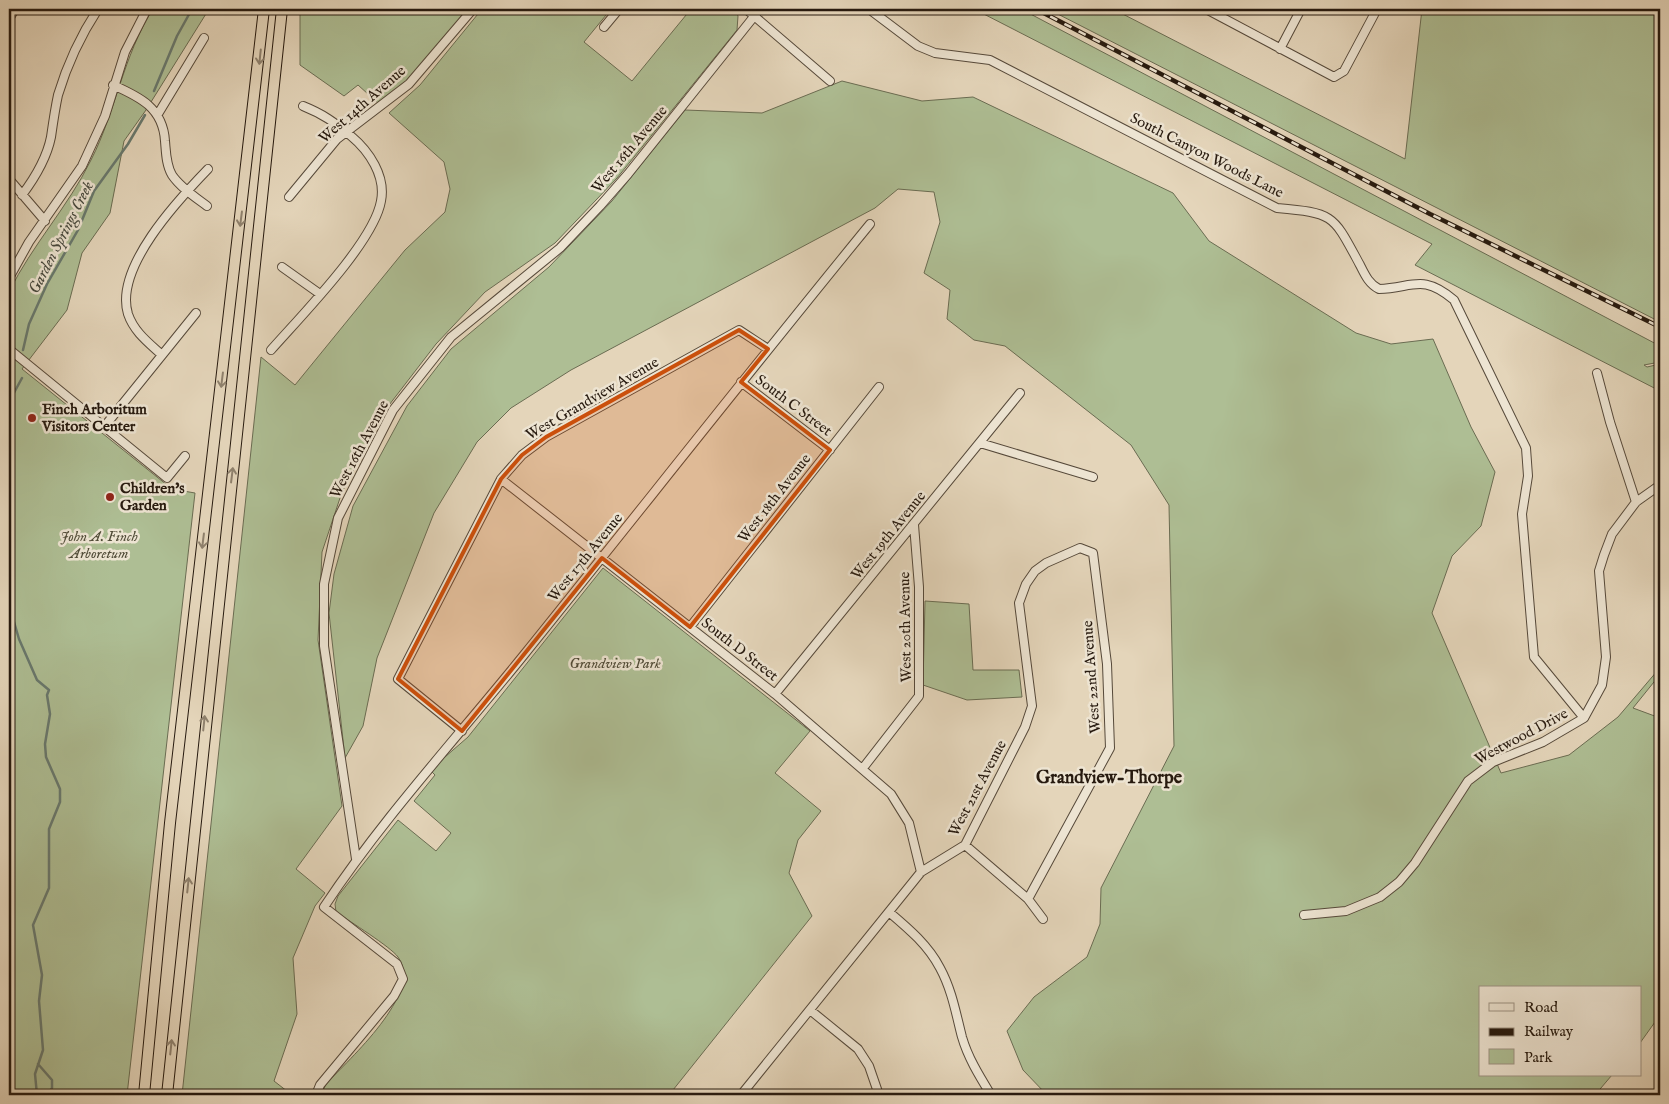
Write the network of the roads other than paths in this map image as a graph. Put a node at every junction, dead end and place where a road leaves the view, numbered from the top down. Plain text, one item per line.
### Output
1 (15, 9) edge
2 (98, 9) edge
3 (147, 9) edge
4 (264, 9) edge
5 (282, 9) edge
6 (473, 9) edge
7 (619, 9) edge
8 (746, 9) edge
9 (760, 9) edge
10 (869, 9) edge
11 (1206, 9) edge
12 (1301, 9) edge
13 (1377, 9) edge
14 (754, 16) junction
15 (9, 19) edge
16 (604, 28) dead end
17 (204, 38) dead end
18 (1280, 49) junction
19 (830, 81) dead end
20 (114, 85) junction
21 (303, 106) dead end
22 (158, 114) junction
23 (347, 133) junction
24 (208, 169) dead end
25 (9, 179) edge
26 (187, 191) junction
27 (22, 194) junction
28 (289, 197) dead end
29 (207, 206) dead end
30 (45, 221) junction
31 (870, 224) dead end
32 (282, 267) dead end
33 (9, 278) edge
34 (320, 294) junction
35 (196, 313) dead end
36 (9, 349) edge
37 (768, 349) junction
38 (271, 350) dead end
39 (162, 355) junction
40 (1597, 373) dead end
41 (741, 382) junction
42 (879, 387) dead end
43 (1020, 393) dead end
44 (104, 427) junction
45 (980, 443) junction
46 (830, 450) junction
47 (185, 456) dead end
48 (1093, 477) dead end
49 (501, 479) junction
50 (1660, 485) edge
51 (1636, 502) junction
52 (914, 525) junction
53 (1093, 554) joint
54 (602, 558) junction
55 (690, 627) junction
56 (775, 694) junction
57 (1584, 718) junction
58 (462, 732) junction
59 (863, 768) junction
60 (964, 845) junction
61 (356, 859) junction
62 (921, 872) junction
63 (1028, 899) junction
64 (889, 912) junction
65 (1304, 915) dead end
66 (1043, 919) dead end
67 (810, 1010) junction
68 (144, 1095) edge
69 (167, 1095) edge
70 (316, 1095) edge
71 (742, 1095) edge
72 (879, 1095) edge
73 (991, 1095) edge

1 - 15 street
2 - 27 street
3 - 20 street
4 -> 68 highway
69 -> 5 highway
6 - 23 street, West 14th Avenue
7 - 16 street
8 - 14 street
9 - 14 street, West 16th Avenue
10 - 57 street, South Canyon Woods Lane
11 - 18 street
12 - 18 street
13 - 18 street
14 - 19 street
14 - 61 street, West 16th Avenue
17 - 22 street
20 - 22 street
20 - 30 street
21 - 23 street
22 - 26 street
23 - 28 street, West 14th Avenue
23 - 34 street
24 - 26 street
25 - 27 street
26 - 29 street
26 - 39 street
27 - 30 street
30 - 33 street
31 - 37 street, West 17th Avenue
32 - 34 street
34 - 38 street
35 - 39 street
36 - 44 street
37 - 41 street, West 17th Avenue
37 - 49 street, West Grandview Avenue
39 - 44 street
40 - 51 street
41 - 46 street, South C Street
41 - 54 street, West 17th Avenue
42 - 46 street, West 18th Avenue
43 - 45 street, West 19th Avenue
44 - 47 street
45 - 48 street
45 - 52 street, West 19th Avenue
46 - 55 street, West 18th Avenue
49 - 54 street, South D Street
49 - 58 street, West Grandview Avenue
50 - 51 street, Westwood Drive
51 - 57 street, Westwood Drive
52 - 56 street, West 19th Avenue
52 - 59 street, West 20th Avenue
53 - 60 street, West 21st Avenue
53 - 63 street, West 22nd Avenue
54 - 55 street, South D Street
54 - 58 street, West 17th Avenue
55 - 56 street, South D Street
56 - 59 street, South D Street
57 - 65 street, Westwood Drive
58 - 61 street, West 17th Avenue
59 - 62 street, South D Street
60 - 62 street, West 21st Avenue
60 - 63 street
61 - 70 street, West 17th Avenue
62 - 64 street, West 21st Avenue
63 - 66 street
64 - 67 street, West 21st Avenue
64 - 73 street
67 - 71 street, West 21st Avenue
67 - 72 street

